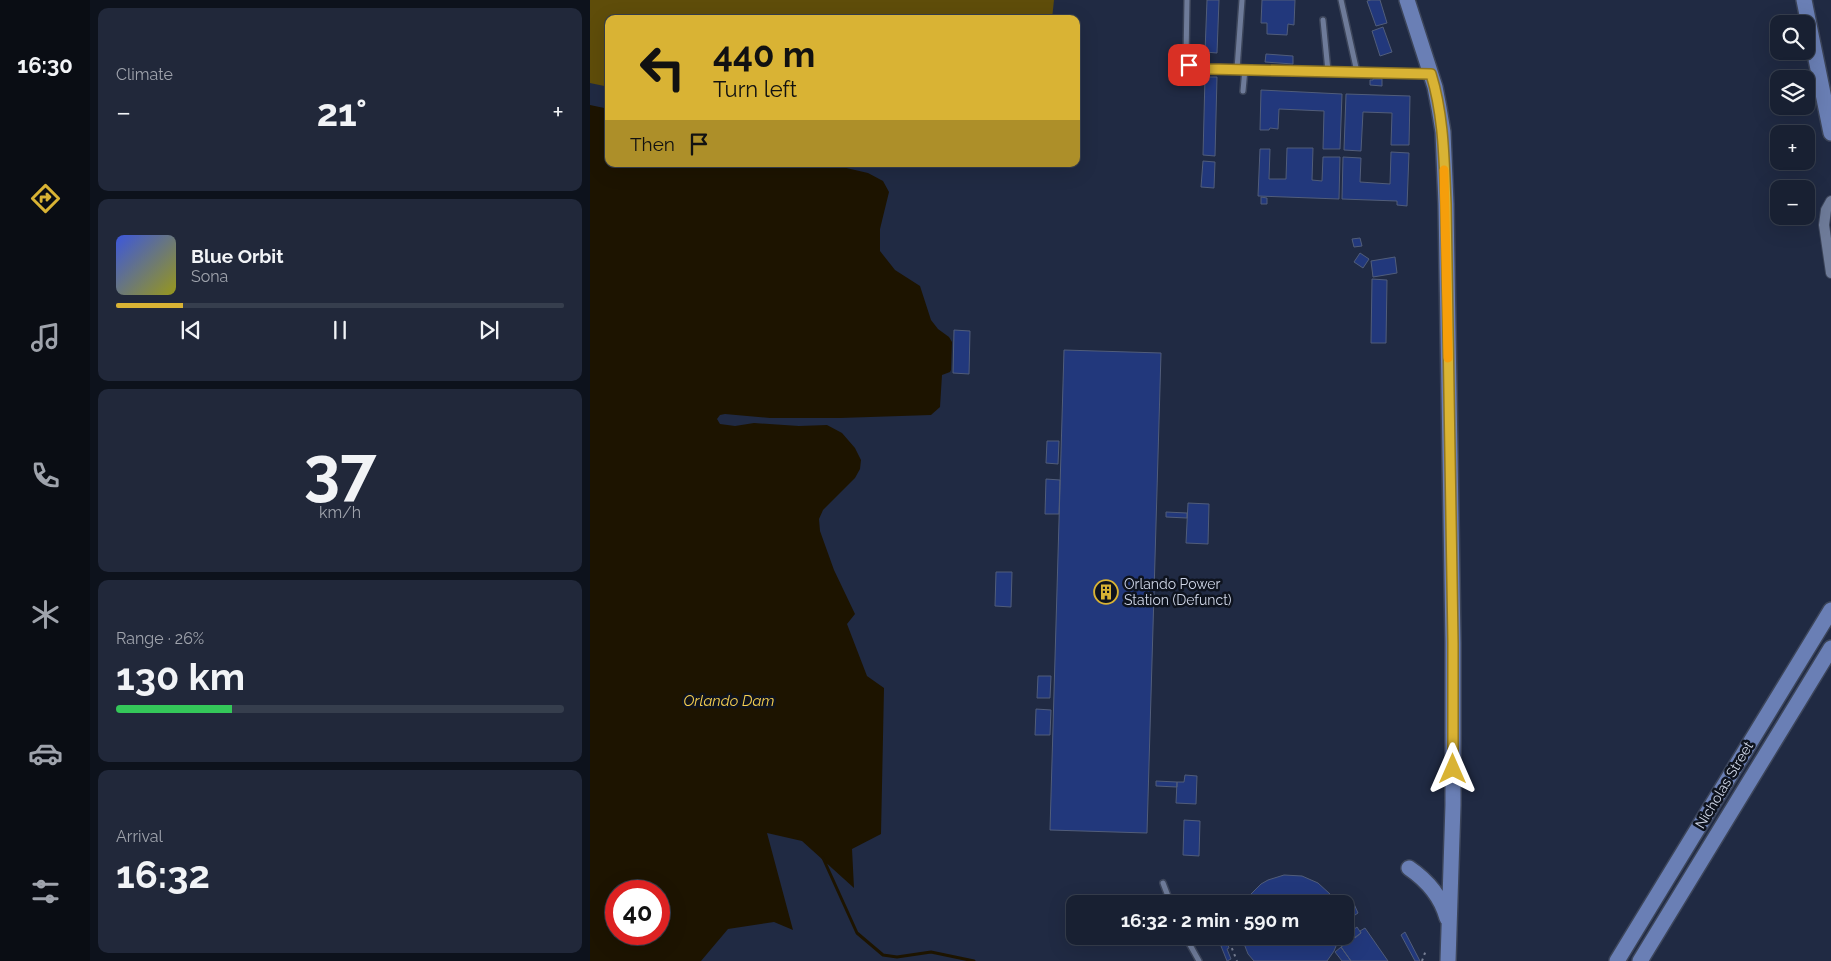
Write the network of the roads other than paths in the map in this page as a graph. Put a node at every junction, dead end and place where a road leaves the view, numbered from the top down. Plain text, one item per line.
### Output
1 (1187, 0) edge
2 (1242, 0) edge
3 (1341, 0) edge
4 (1407, 0) edge
5 (1804, 0) edge
6 (1323, 20) dead end
7 (1237, 69) junction
8 (1246, 69) junction
9 (1328, 71) junction
10 (1357, 72) junction
11 (1431, 74) junction
12 (1243, 91) dead end
13 (1828, 98) edge
14 (1831, 133) edge
15 (1831, 201) edge
16 (1831, 273) edge
17 (1831, 610) edge
18 (1831, 648) edge
19 (1825, 666) edge
20 (1409, 868) dead end
21 (1163, 883) dead end
22 (1168, 895) edge
23 (1450, 927) junction
24 (1190, 945) edge
25 (1199, 961) edge
26 (1448, 961) edge
27 (1617, 961) edge
28 (1640, 961) edge

1 - 7 lane
2 - 7 lane
3 - 10 lane
4 - 11 street
5 - 13 street
6 - 9 lane
7 - 8 lane
8 - 9 lane
8 - 12 lane
9 - 10 lane
10 - 11 lane
11 - 23 street
13 - 14 street
15 - 16 street
17 - 27 street, Nicholas Street
18 - 19 street, Nicholas Street
19 - 28 street, Nicholas Street
20 - 23 street
21 - 22 lane
23 - 26 street
24 - 25 lane

